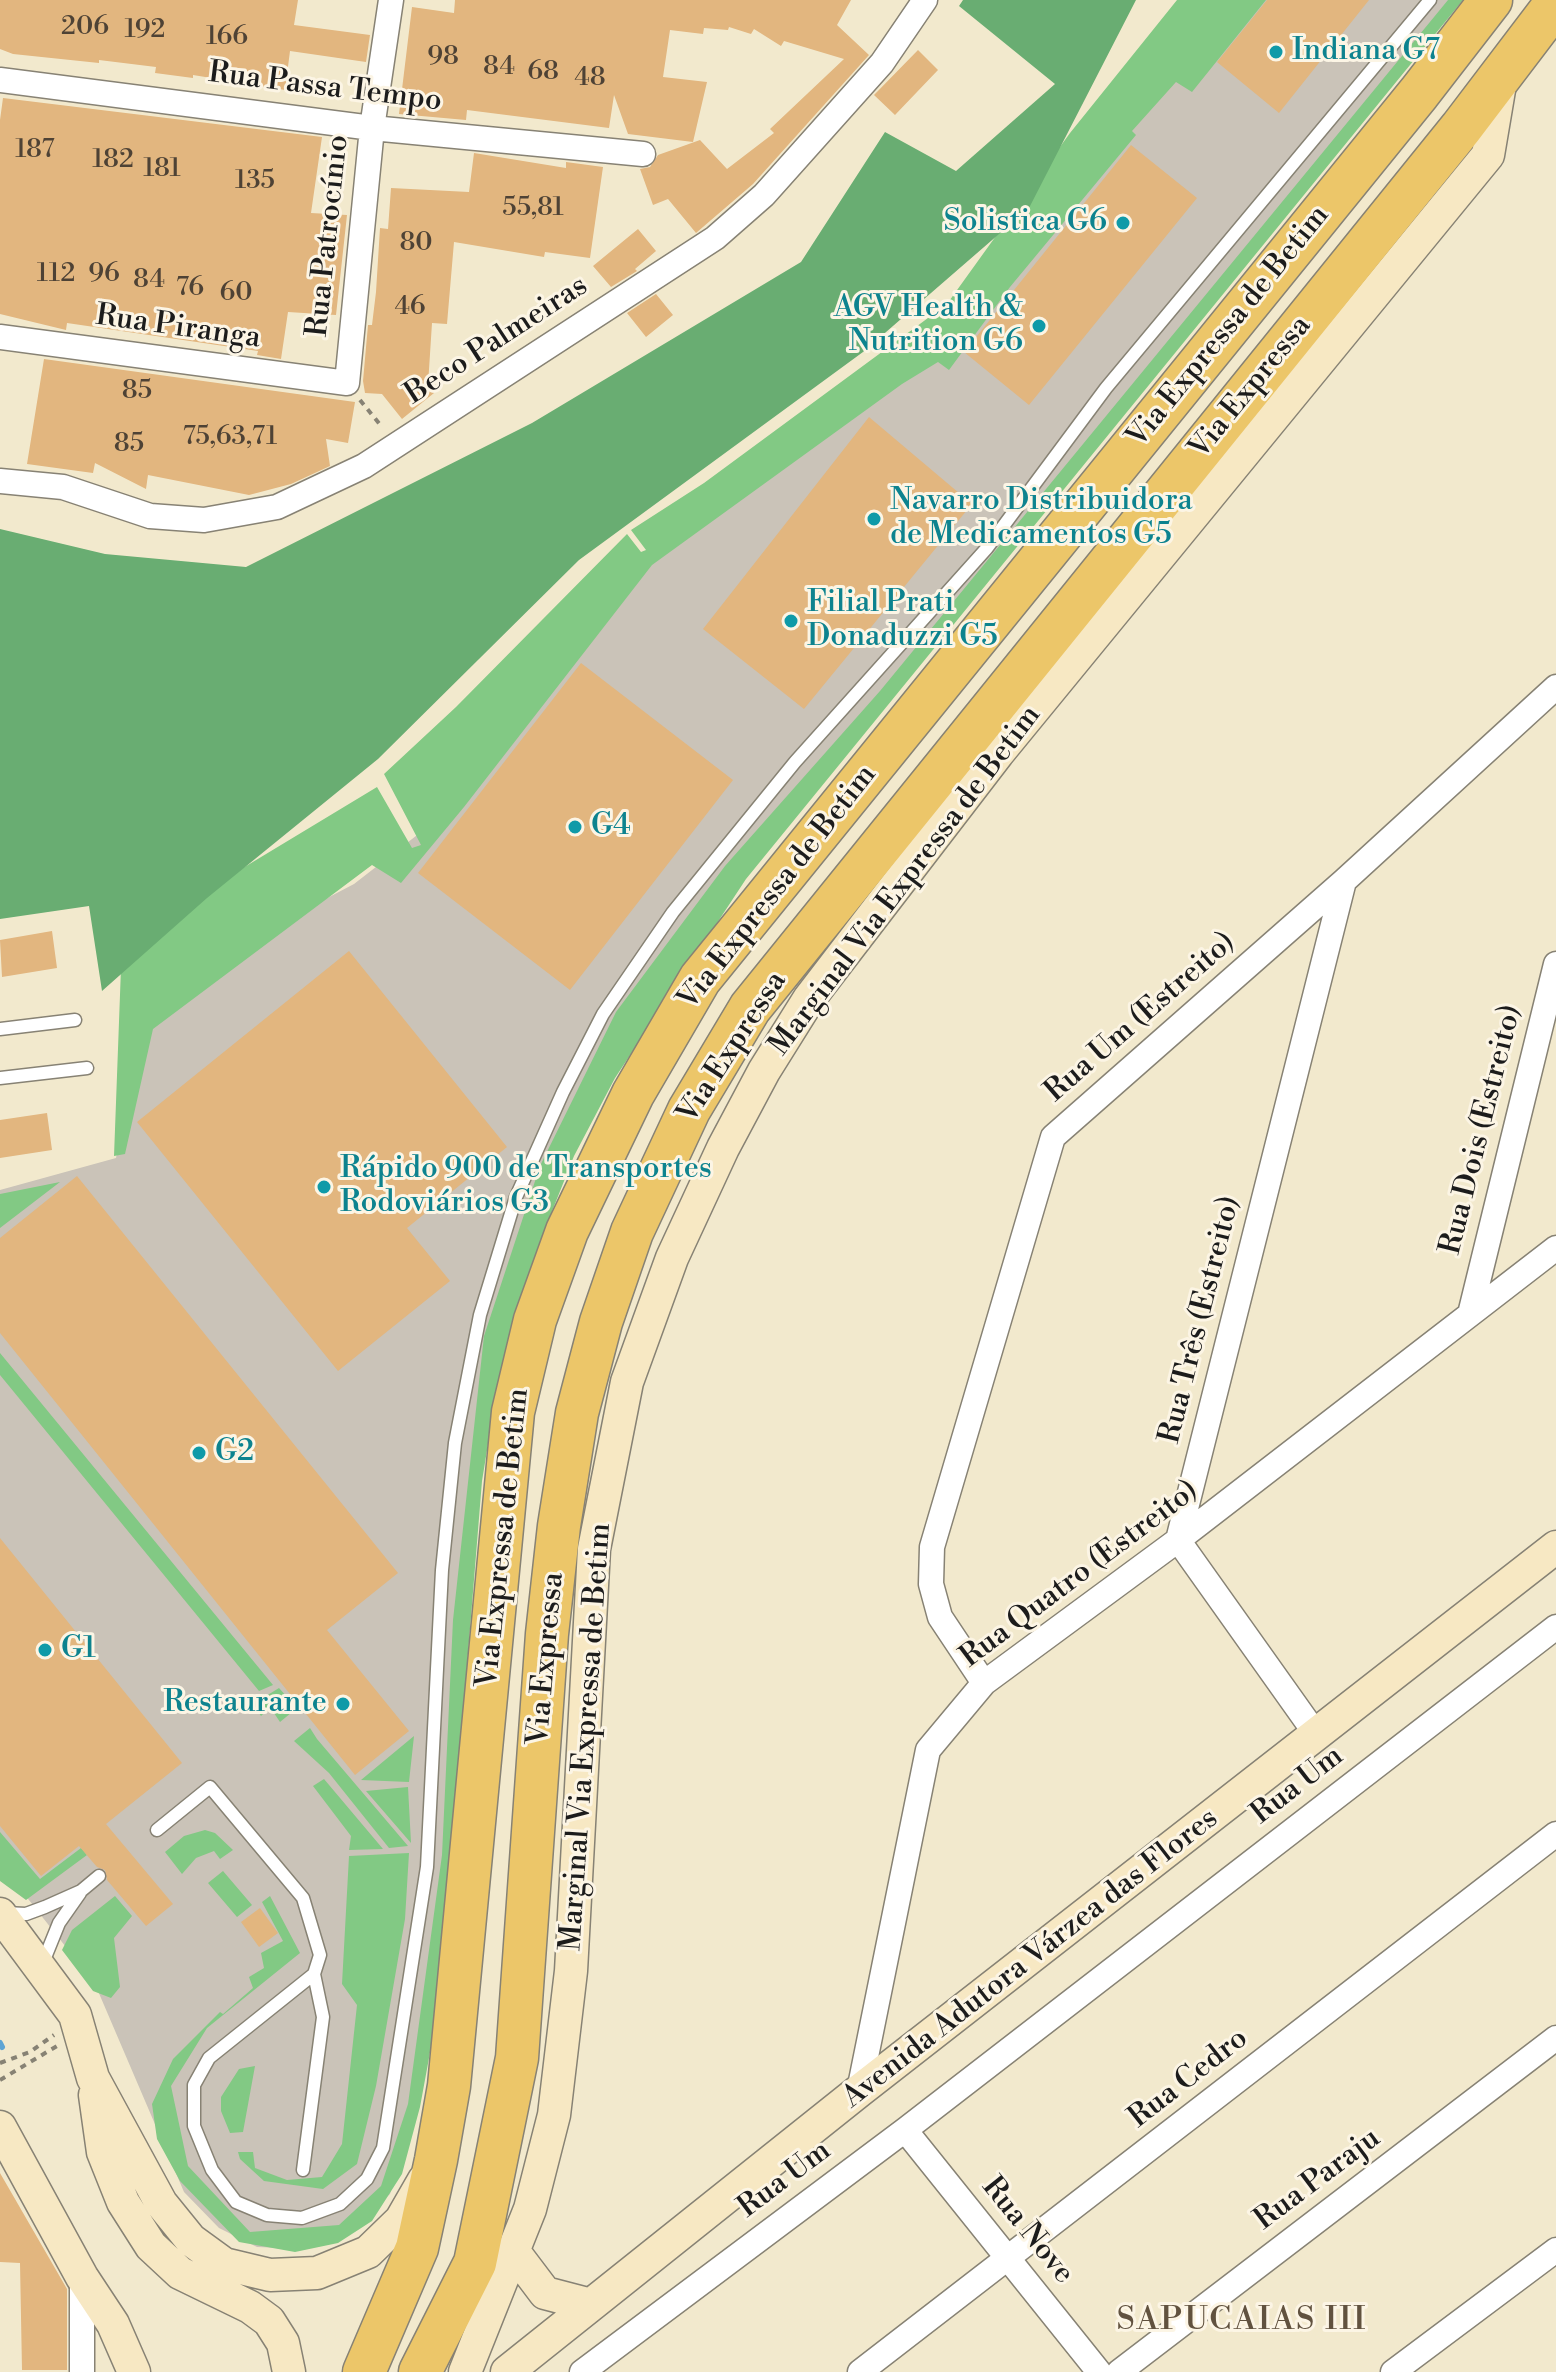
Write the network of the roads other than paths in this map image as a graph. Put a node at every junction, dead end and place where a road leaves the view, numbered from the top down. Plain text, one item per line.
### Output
1 (391, 0) edge
2 (925, 0) edge
3 (1430, 0) edge
4 (1491, 0) edge
5 (1556, 3) edge
6 (1502, 74) junction
7 (0, 80) edge
8 (372, 128) junction
9 (643, 154) dead end
10 (0, 337) edge
11 (347, 383) joint
12 (0, 481) edge
13 (1556, 687) edge
14 (1344, 881) junction
15 (1556, 964) edge
16 (75, 1020) dead end
17 (0, 1029) edge
18 (87, 1068) dead end
19 (0, 1078) edge
20 (1556, 1248) edge
21 (1471, 1310) junction
22 (1178, 1540) junction
23 (1556, 1547) edge
24 (1556, 1627) edge
25 (984, 1683) junction
26 (1318, 1737) junction
27 (157, 1830) dead end
28 (1556, 1834) edge
29 (99, 1876) dead end
30 (81, 1891) junction
31 (0, 1914) edge
32 (40, 1969) junction
33 (314, 1974) junction
34 (1556, 2038) edge
35 (93, 2078) junction
36 (859, 2091) junction
37 (0, 2127) edge
38 (905, 2130) junction
39 (436, 2160) junction
40 (303, 2170) dead end
41 (1556, 2250) edge
42 (514, 2252) junction
43 (1009, 2260) junction
44 (82, 2277) junction
45 (591, 2305) junction
46 (113, 2324) junction
47 (82, 2372) edge
48 (134, 2372) edge
49 (148, 2372) edge
50 (289, 2372) edge
51 (364, 2372) edge
52 (420, 2372) edge
53 (465, 2372) edge
54 (507, 2372) edge
55 (582, 2372) edge
56 (860, 2372) edge
57 (1099, 2372) edge
58 (1119, 2372) edge
59 (1393, 2372) edge

1 - 8 street, Rua Patrocínio
2 - 12 street, Beco Palmeiras
3 - 33 lane
4 - 39 highway, Via Expressa de Betim
5 - 6 highway, Via Expressa
6 - 42 street, Marginal Via Expressa de Betim
6 - 52 highway, Via Expressa
7 - 8 street, Rua Passa Tempo
8 - 9 street, Rua Passa Tempo
8 - 11 street, Rua Patrocínio
10 - 11 street, Rua Piranga
13 - 14 street, Rua Um (Estreito)
14 - 22 street, Rua Três (Estreito)
14 - 25 street, Rua Um (Estreito)
15 - 21 street, Rua Dois (Estreito)
16 - 17 lane
18 - 19 lane
20 - 21 street, Rua Quatro (Estreito)
21 - 22 street, Rua Quatro (Estreito)
22 - 25 street, Rua Quatro (Estreito)
22 - 26 street
23 - 26 street, Avenida Adutora Várzea das Flores
24 - 38 street, Rua Um
25 - 36 street, Rua Quatro (Estreito)
26 - 36 street, Avenida Adutora Várzea das Flores
27 - 33 lane
28 - 43 street, Rua Cedro
29 - 30 lane
30 - 31 lane
30 - 32 lane
31 - 32 street
32 - 35 street
33 - 40 lane
34 - 58 street, Rua Paraju
35 - 39 street
35 - 50 street
36 - 45 street, Avenida Adutora Várzea das Flores
37 - 44 street
38 - 43 street, Rua Nove
38 - 55 street, Rua Um
39 - 51 highway, Via Expressa de Betim
41 - 59 street
42 - 45 street
42 - 53 street, Marginal Via Expressa de Betim
43 - 56 street, Rua Cedro
43 - 57 street, Rua Nove
44 - 46 street
44 - 47 street
45 - 54 street, Avenida Adutora Várzea das Flores
46 - 48 street
46 - 49 street

